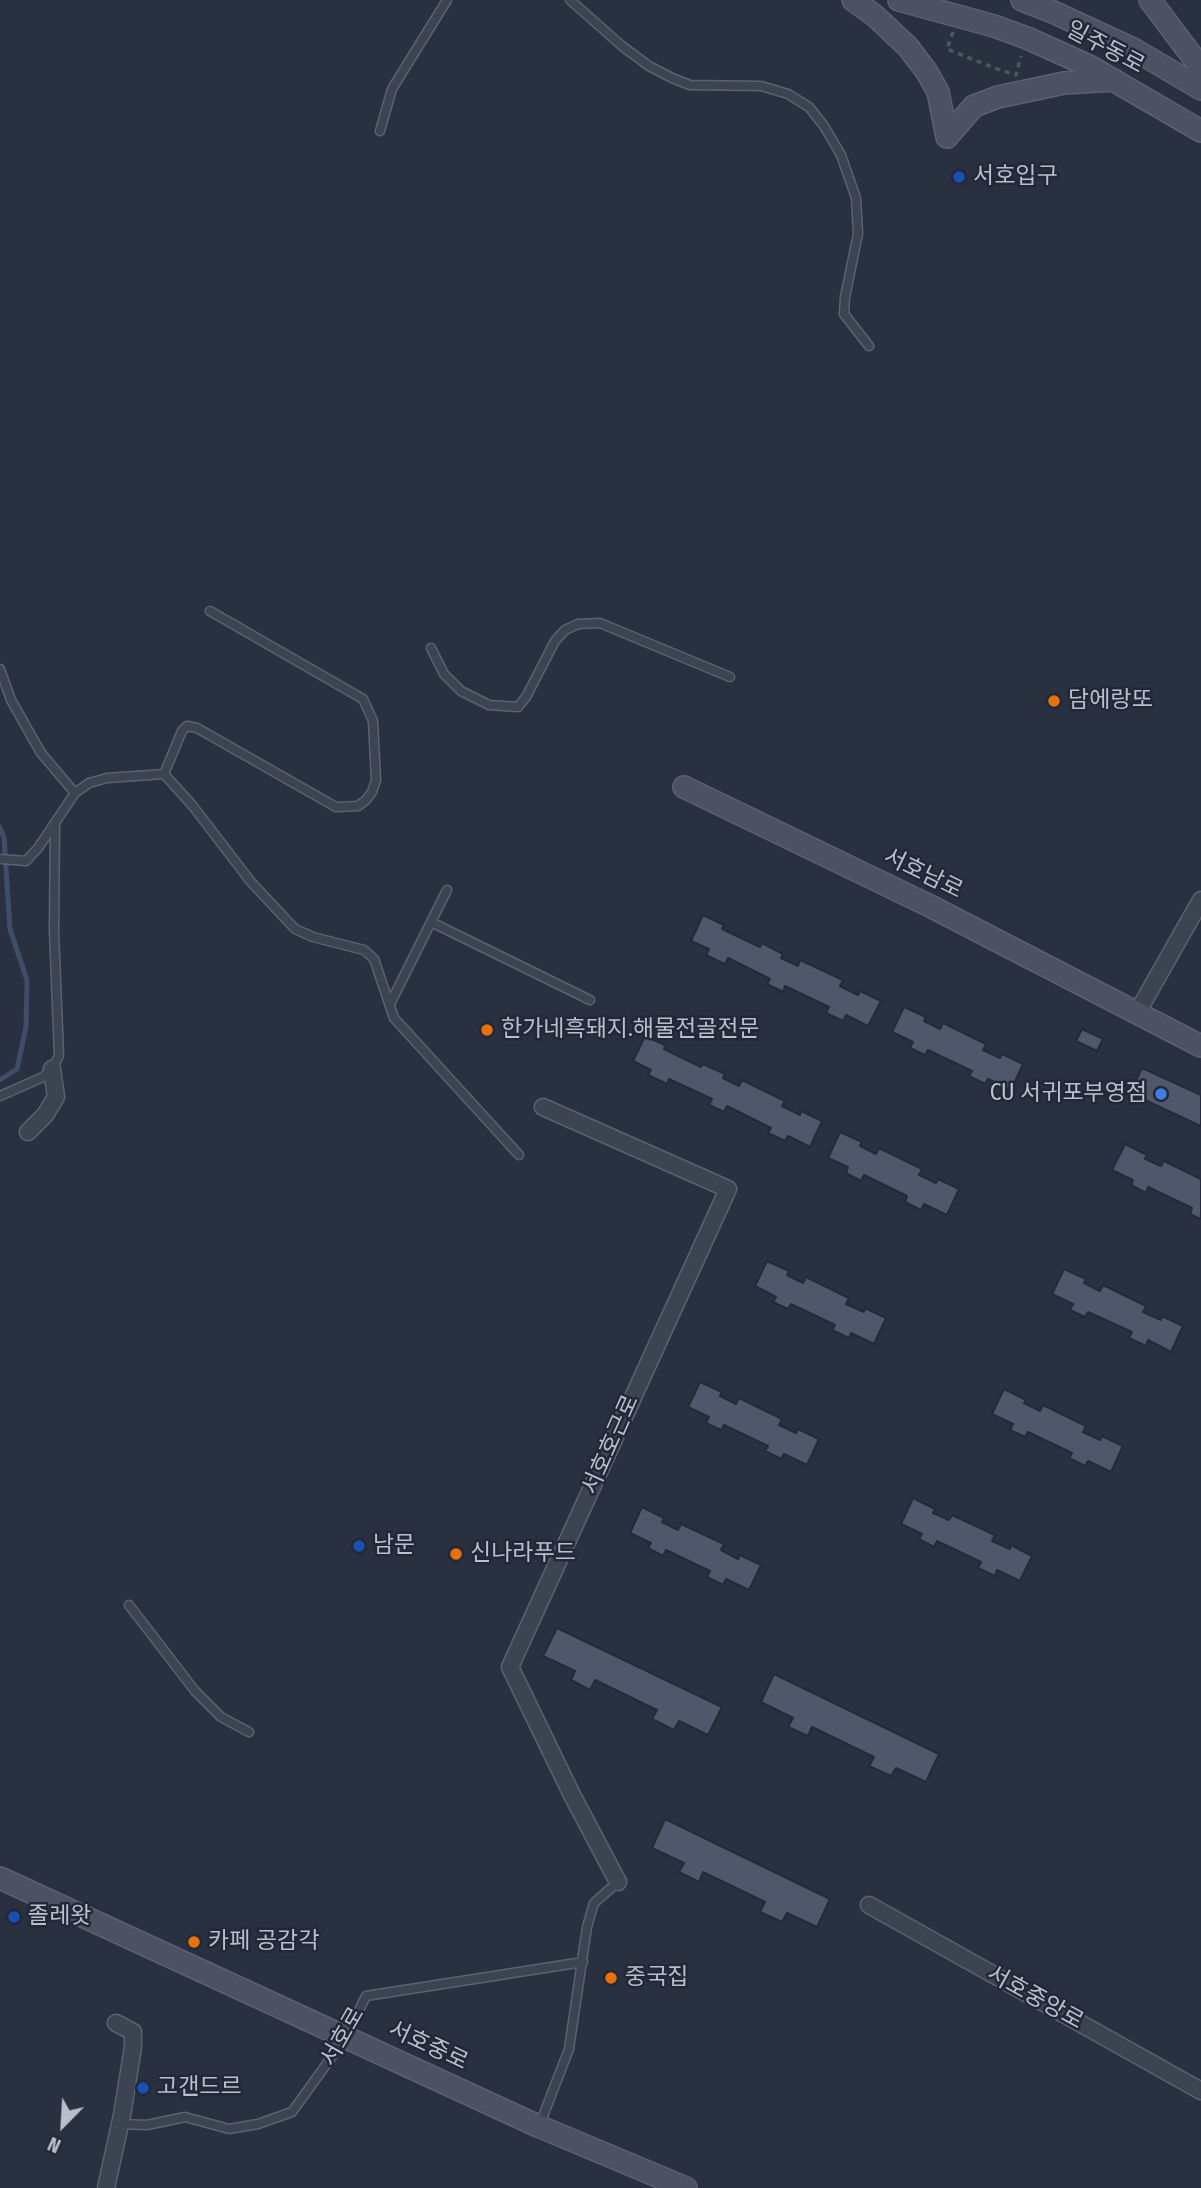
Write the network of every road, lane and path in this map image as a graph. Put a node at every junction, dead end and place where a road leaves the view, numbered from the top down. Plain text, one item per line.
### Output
1 (447, 0) edge
2 (570, 0) edge
3 (853, 0) edge
4 (899, 0) edge
5 (1021, 0) edge
6 (1150, 0) edge
7 (1046, 6) edge
8 (1201, 68) edge
9 (1114, 80) junction
10 (1201, 89) edge
11 (380, 131) dead end
12 (1201, 131) edge
13 (869, 346) dead end
14 (210, 611) dead end
15 (430, 648) dead end
16 (0, 670) edge
17 (730, 677) dead end
18 (164, 774) junction
19 (684, 787) dead end
20 (75, 793) junction
21 (55, 820) junction
22 (0, 859) edge
23 (447, 890) dead end
24 (1201, 900) edge
25 (431, 922) junction
26 (590, 1000) dead end
27 (390, 1003) junction
28 (1137, 1013) junction
29 (1201, 1046) edge
30 (52, 1069) junction
31 (0, 1096) edge
32 (543, 1107) dead end
33 (28, 1132) dead end
34 (519, 1155) dead end
35 (129, 1605) dead end
36 (249, 1732) dead end
37 (0, 1878) edge
38 (618, 1882) joint
39 (869, 1905) dead end
40 (583, 1962) junction
41 (116, 2023) dead end
42 (346, 2037) junction
43 (1201, 2091) edge
44 (120, 2124) junction
45 (538, 2126) junction
46 (106, 2188) edge
47 (686, 2188) edge

1 - 11 lane
2 - 13 lane
3 - 9 main road
4 - 9 main road, 일주동로
5 - 7 main road, 일주동로
6 - 8 main road
7 - 10 main road, 일주동로
9 - 12 main road, 일주동로
14 - 18 lane
15 - 17 lane
16 - 20 lane
18 - 20 lane
18 - 27 lane
19 - 28 main road, 서호남로
20 - 21 lane
21 - 22 lane
21 - 30 lane
23 - 25 lane
24 - 28 street
25 - 26 lane
25 - 27 lane
27 - 34 lane
28 - 29 main road, 서호남로
30 - 31 lane
30 - 33 street
32 - 38 street, 서호호근로
35 - 36 lane
37 - 42 main road, 서호중로
38 - 40 lane
39 - 43 street, 서호중앙로
40 - 42 lane, 서호로
40 - 45 lane
41 - 44 street
42 - 44 lane, 서호로
42 - 45 main road, 서호중로
44 - 46 street
45 - 47 main road, 서호중로

